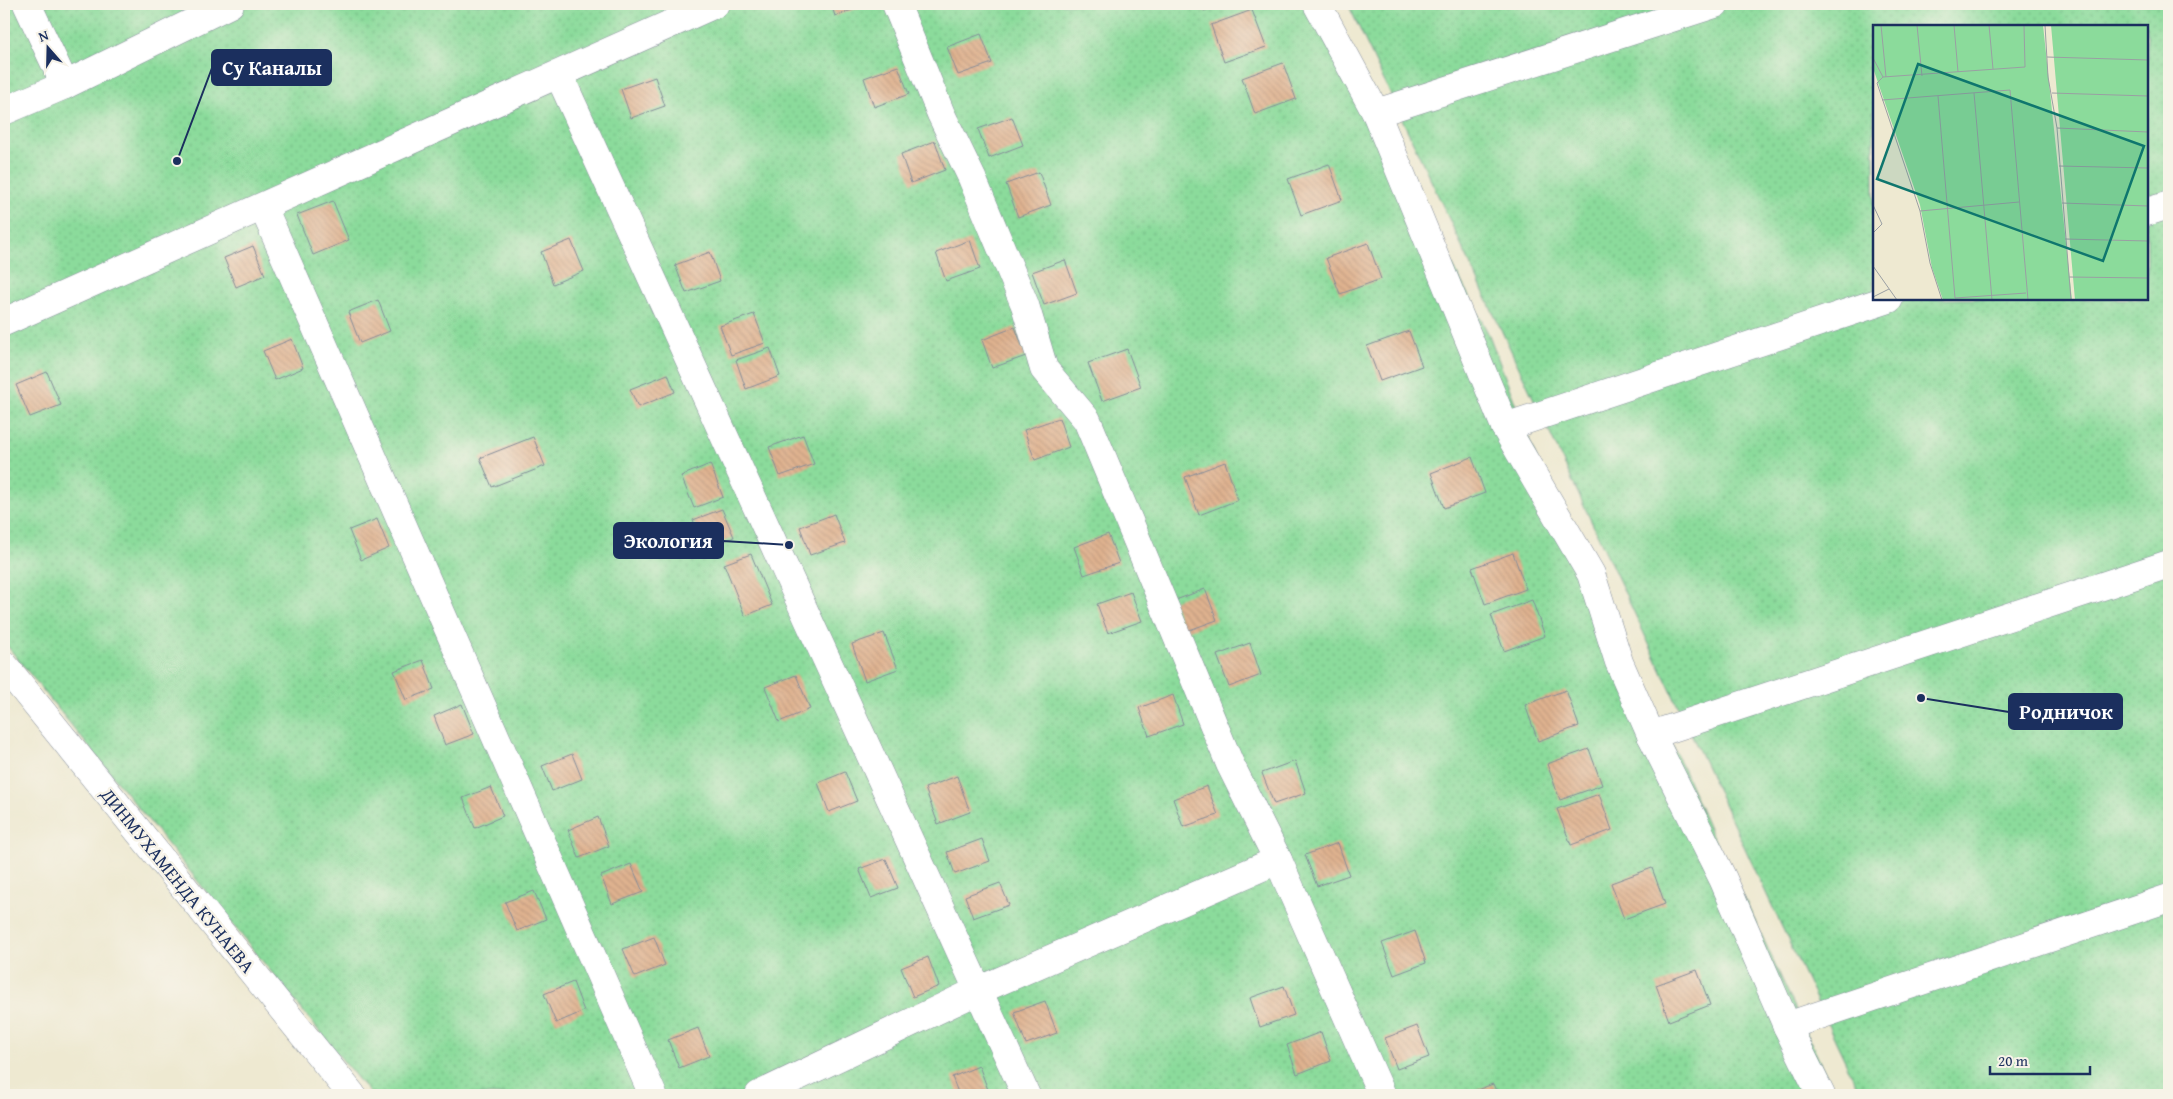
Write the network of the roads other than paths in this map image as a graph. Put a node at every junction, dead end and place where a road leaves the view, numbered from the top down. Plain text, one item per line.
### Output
1 (27, 4) edge
2 (230, 4) edge
3 (715, 4) edge
4 (896, 4) edge
5 (1317, 4) edge
6 (1715, 4) edge
7 (559, 75) junction
8 (65, 85) junction
9 (4, 111) edge
10 (1376, 112) junction
11 (2169, 205) edge
12 (263, 207) junction
13 (2148, 212) edge
14 (1886, 300) edge
15 (4, 322) edge
16 (1505, 428) junction
17 (2169, 564) edge
18 (4, 665) edge
19 (1651, 735) junction
20 (1278, 860) junction
21 (2169, 898) edge
22 (977, 991) junction
23 (1787, 1026) junction
24 (352, 1095) edge
25 (653, 1095) edge
26 (759, 1095) edge
27 (1026, 1095) edge
28 (1382, 1095) edge
29 (1822, 1095) edge

1 - 8 street
2 - 8 street
3 - 7 street
4 - 20 street
5 - 10 street
6 - 10 street
7 - 12 street
7 - 22 street
8 - 9 street
10 - 16 street
11 - 13 street
12 - 15 street
12 - 25 street
14 - 16 street
16 - 19 street
17 - 19 street
18 - 24 street, ДИНМУХАМЕНДА КУНАЕВА
19 - 23 street
20 - 22 street
20 - 28 street
21 - 23 street
22 - 26 street
22 - 27 street
23 - 29 street

